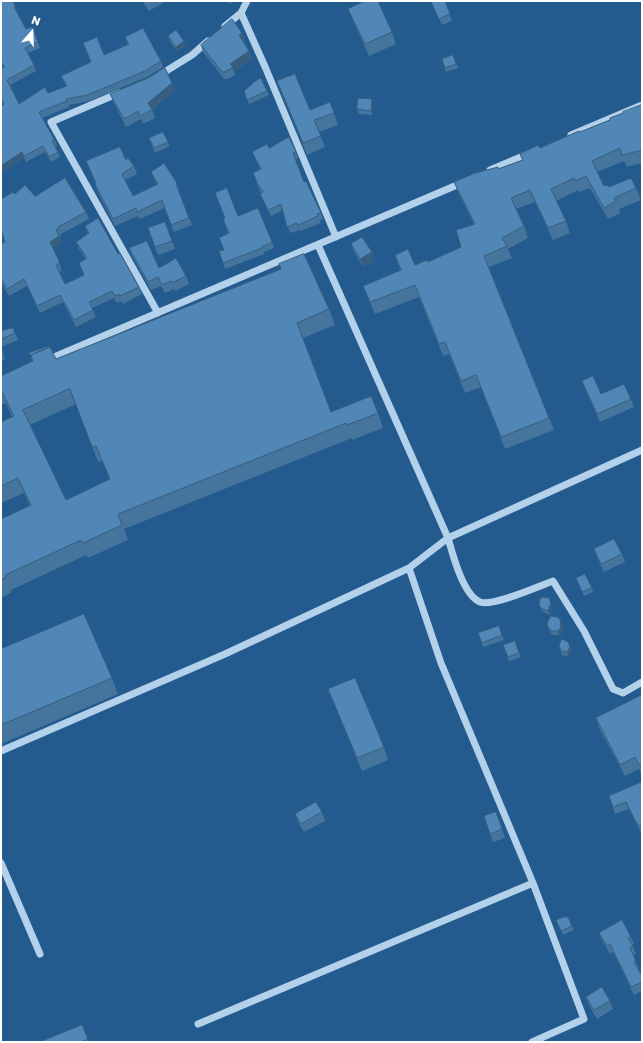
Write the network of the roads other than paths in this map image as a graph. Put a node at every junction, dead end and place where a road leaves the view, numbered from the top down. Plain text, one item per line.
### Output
1 (247, 1) edge
2 (241, 13) junction
3 (150, 81) edge
4 (128, 90) edge
5 (642, 105) edge
6 (562, 139) edge
7 (533, 152) edge
8 (482, 174) edge
9 (474, 177) edge
10 (336, 237) junction
11 (318, 245) junction
12 (158, 313) junction
13 (37, 365) edge
14 (642, 450) edge
15 (448, 538) junction
16 (408, 568) junction
17 (642, 682) edge
18 (1, 751) edge
19 (1, 863) edge
20 (533, 883) junction
21 (40, 954) dead end
22 (198, 1024) dead end
23 (532, 1042) edge

1 - 2 street
2 - 3 street
2 - 10 street
4 - 12 street
5 - 6 street
7 - 8 street
9 - 10 street
10 - 11 street
11 - 12 street
11 - 15 street
12 - 13 street
14 - 15 street
15 - 16 street
15 - 17 street
16 - 18 street
16 - 20 street
19 - 21 street
20 - 22 street
20 - 23 street

